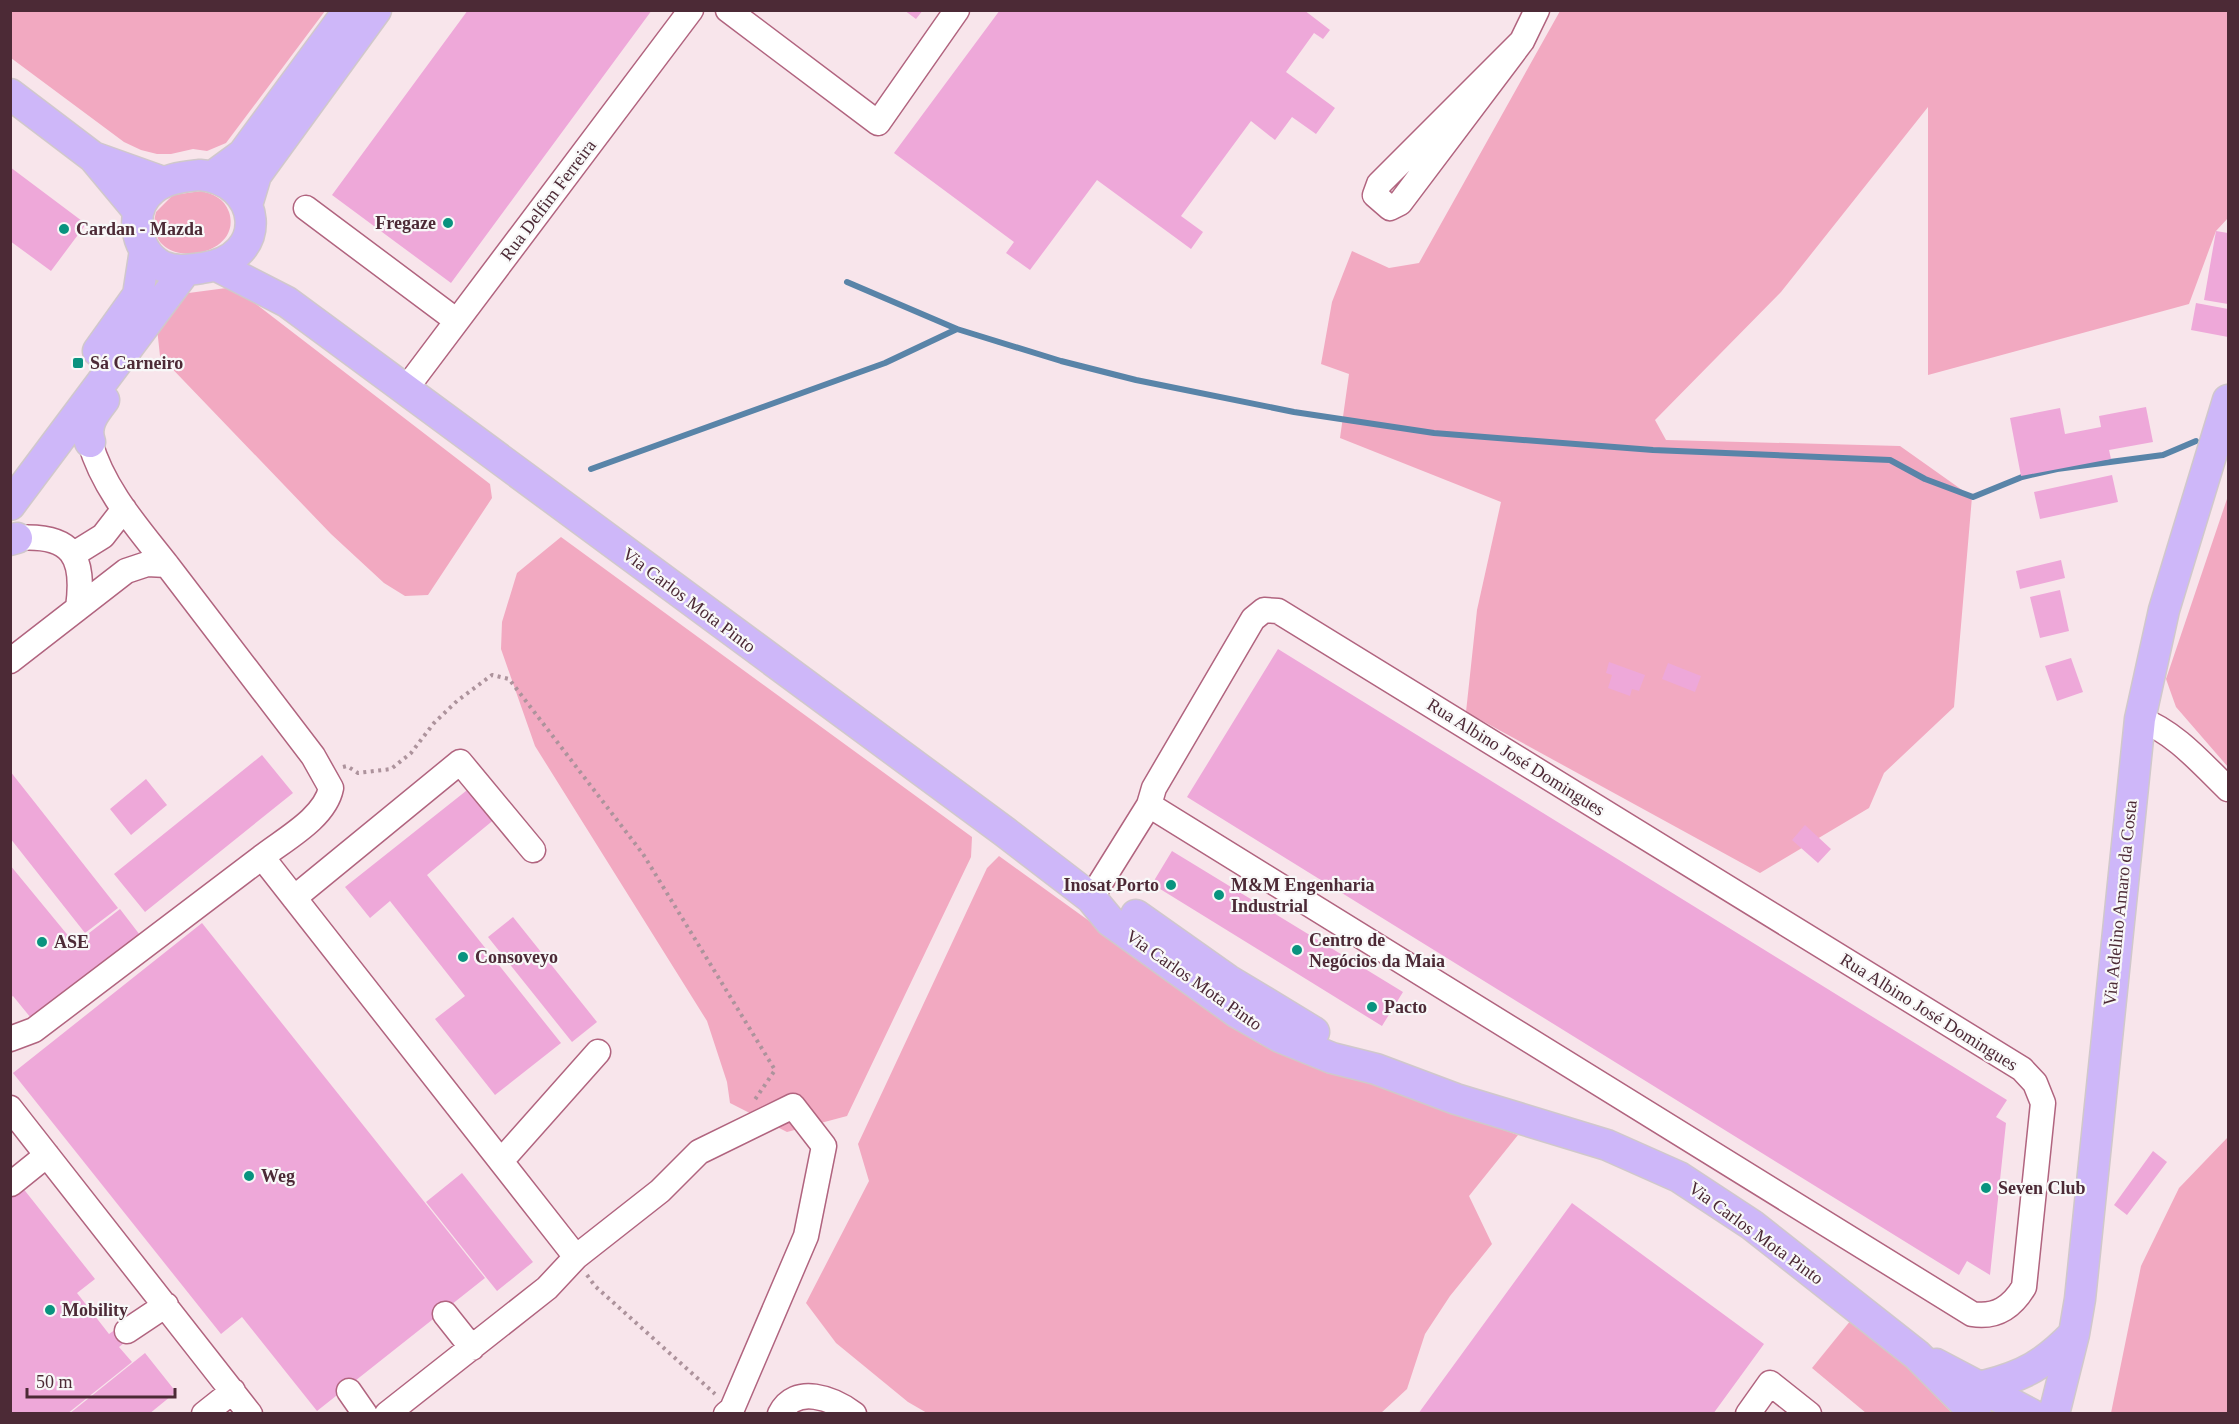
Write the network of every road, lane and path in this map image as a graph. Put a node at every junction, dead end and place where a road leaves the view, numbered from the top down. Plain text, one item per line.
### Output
1 (349, 10) edge
2 (376, 10) edge
3 (691, 10) edge
4 (728, 10) edge
5 (957, 10) edge
6 (1536, 10) edge
7 (1522, 41) junction
8 (10, 94) edge
9 (93, 157) junction
10 (213, 176) junction
11 (163, 182) junction
12 (247, 205) junction
13 (306, 208) dead end
14 (138, 211) junction
15 (248, 240) junction
16 (145, 250) junction
17 (217, 266) junction
18 (185, 271) junction
19 (287, 302) junction
20 (457, 321) junction
21 (136, 336) junction
22 (405, 390) junction
23 (2229, 400) edge
24 (90, 442) joint
25 (10, 470) edge
26 (10, 505) edge
27 (124, 509) junction
28 (14, 539) edge
29 (75, 554) junction
30 (167, 566) junction
31 (78, 608) junction
32 (10, 661) edge
33 (2140, 719) junction
34 (325, 774) junction
35 (2229, 789) edge
36 (1149, 805) junction
37 (533, 850) dead end
38 (262, 857) junction
39 (294, 898) junction
40 (1091, 898) junction
41 (10, 1039) edge
42 (598, 1052) dead end
43 (10, 1108) edge
44 (732, 1135) junction
45 (46, 1155) junction
46 (502, 1160) junction
47 (11, 1184) edge
48 (576, 1257) junction
49 (166, 1305) junction
50 (445, 1314) dead end
51 (127, 1331) dead end
52 (2074, 1334) junction
53 (472, 1348) junction
54 (233, 1391) junction
55 (349, 1391) dead end
56 (1977, 1406) edge
57 (729, 1411) edge
58 (204, 1413) edge
59 (250, 1413) edge
60 (365, 1413) edge
61 (387, 1413) edge
62 (780, 1413) edge
63 (854, 1413) edge
64 (1748, 1413) edge
65 (1809, 1413) edge
66 (2031, 1413) edge
67 (2054, 1413) edge

1 - 10 main road
2 - 12 main road
3 - 20 street, Rua Delfim Ferreira
4 - 5 street
6 - 7 street
7 - 7 street
8 - 9 main road
9 - 11 main road
9 - 14 main road
10 - 11 main road
10 - 12 main road
11 - 14 main road
12 - 15 main road
13 - 20 street
14 - 16 main road
15 - 17 main road
15 - 19 main road, Via Carlos Mota Pinto
16 - 18 main road
16 - 25 main road
17 - 18 main road
17 - 19 main road, Via Carlos Mota Pinto
18 - 21 main road
19 - 22 main road, Via Carlos Mota Pinto
20 - 22 street, Rua Delfim Ferreira
21 - 24 main road
21 - 26 main road
22 - 40 main road, Via Carlos Mota Pinto
23 - 33 main road, Via Adelino Amaro da Costa
24 - 27 street
27 - 29 street
27 - 30 street
28 - 29 street
29 - 31 street
30 - 31 street
30 - 34 street
31 - 32 street
33 - 35 street
33 - 52 main road, Via Adelino Amaro da Costa
34 - 38 street
34 - 44 path
36 - 36 street, Rua Albino José Domingues
36 - 40 street, Rua Albino José Domingues
37 - 39 street
38 - 39 street
38 - 41 street
39 - 46 street
40 - 56 main road, Via Carlos Mota Pinto
42 - 46 street
43 - 45 street
44 - 48 street
44 - 57 street
45 - 47 street
45 - 49 street
46 - 48 street
48 - 53 street
48 - 57 path
49 - 51 street
49 - 54 street
50 - 53 street
52 - 56 main road
52 - 67 main road, Via Adelino Amaro da Costa
53 - 61 street
54 - 58 street
54 - 59 street
55 - 60 street
56 - 66 main road, Via Carlos Mota Pinto
62 - 63 street
64 - 65 street

